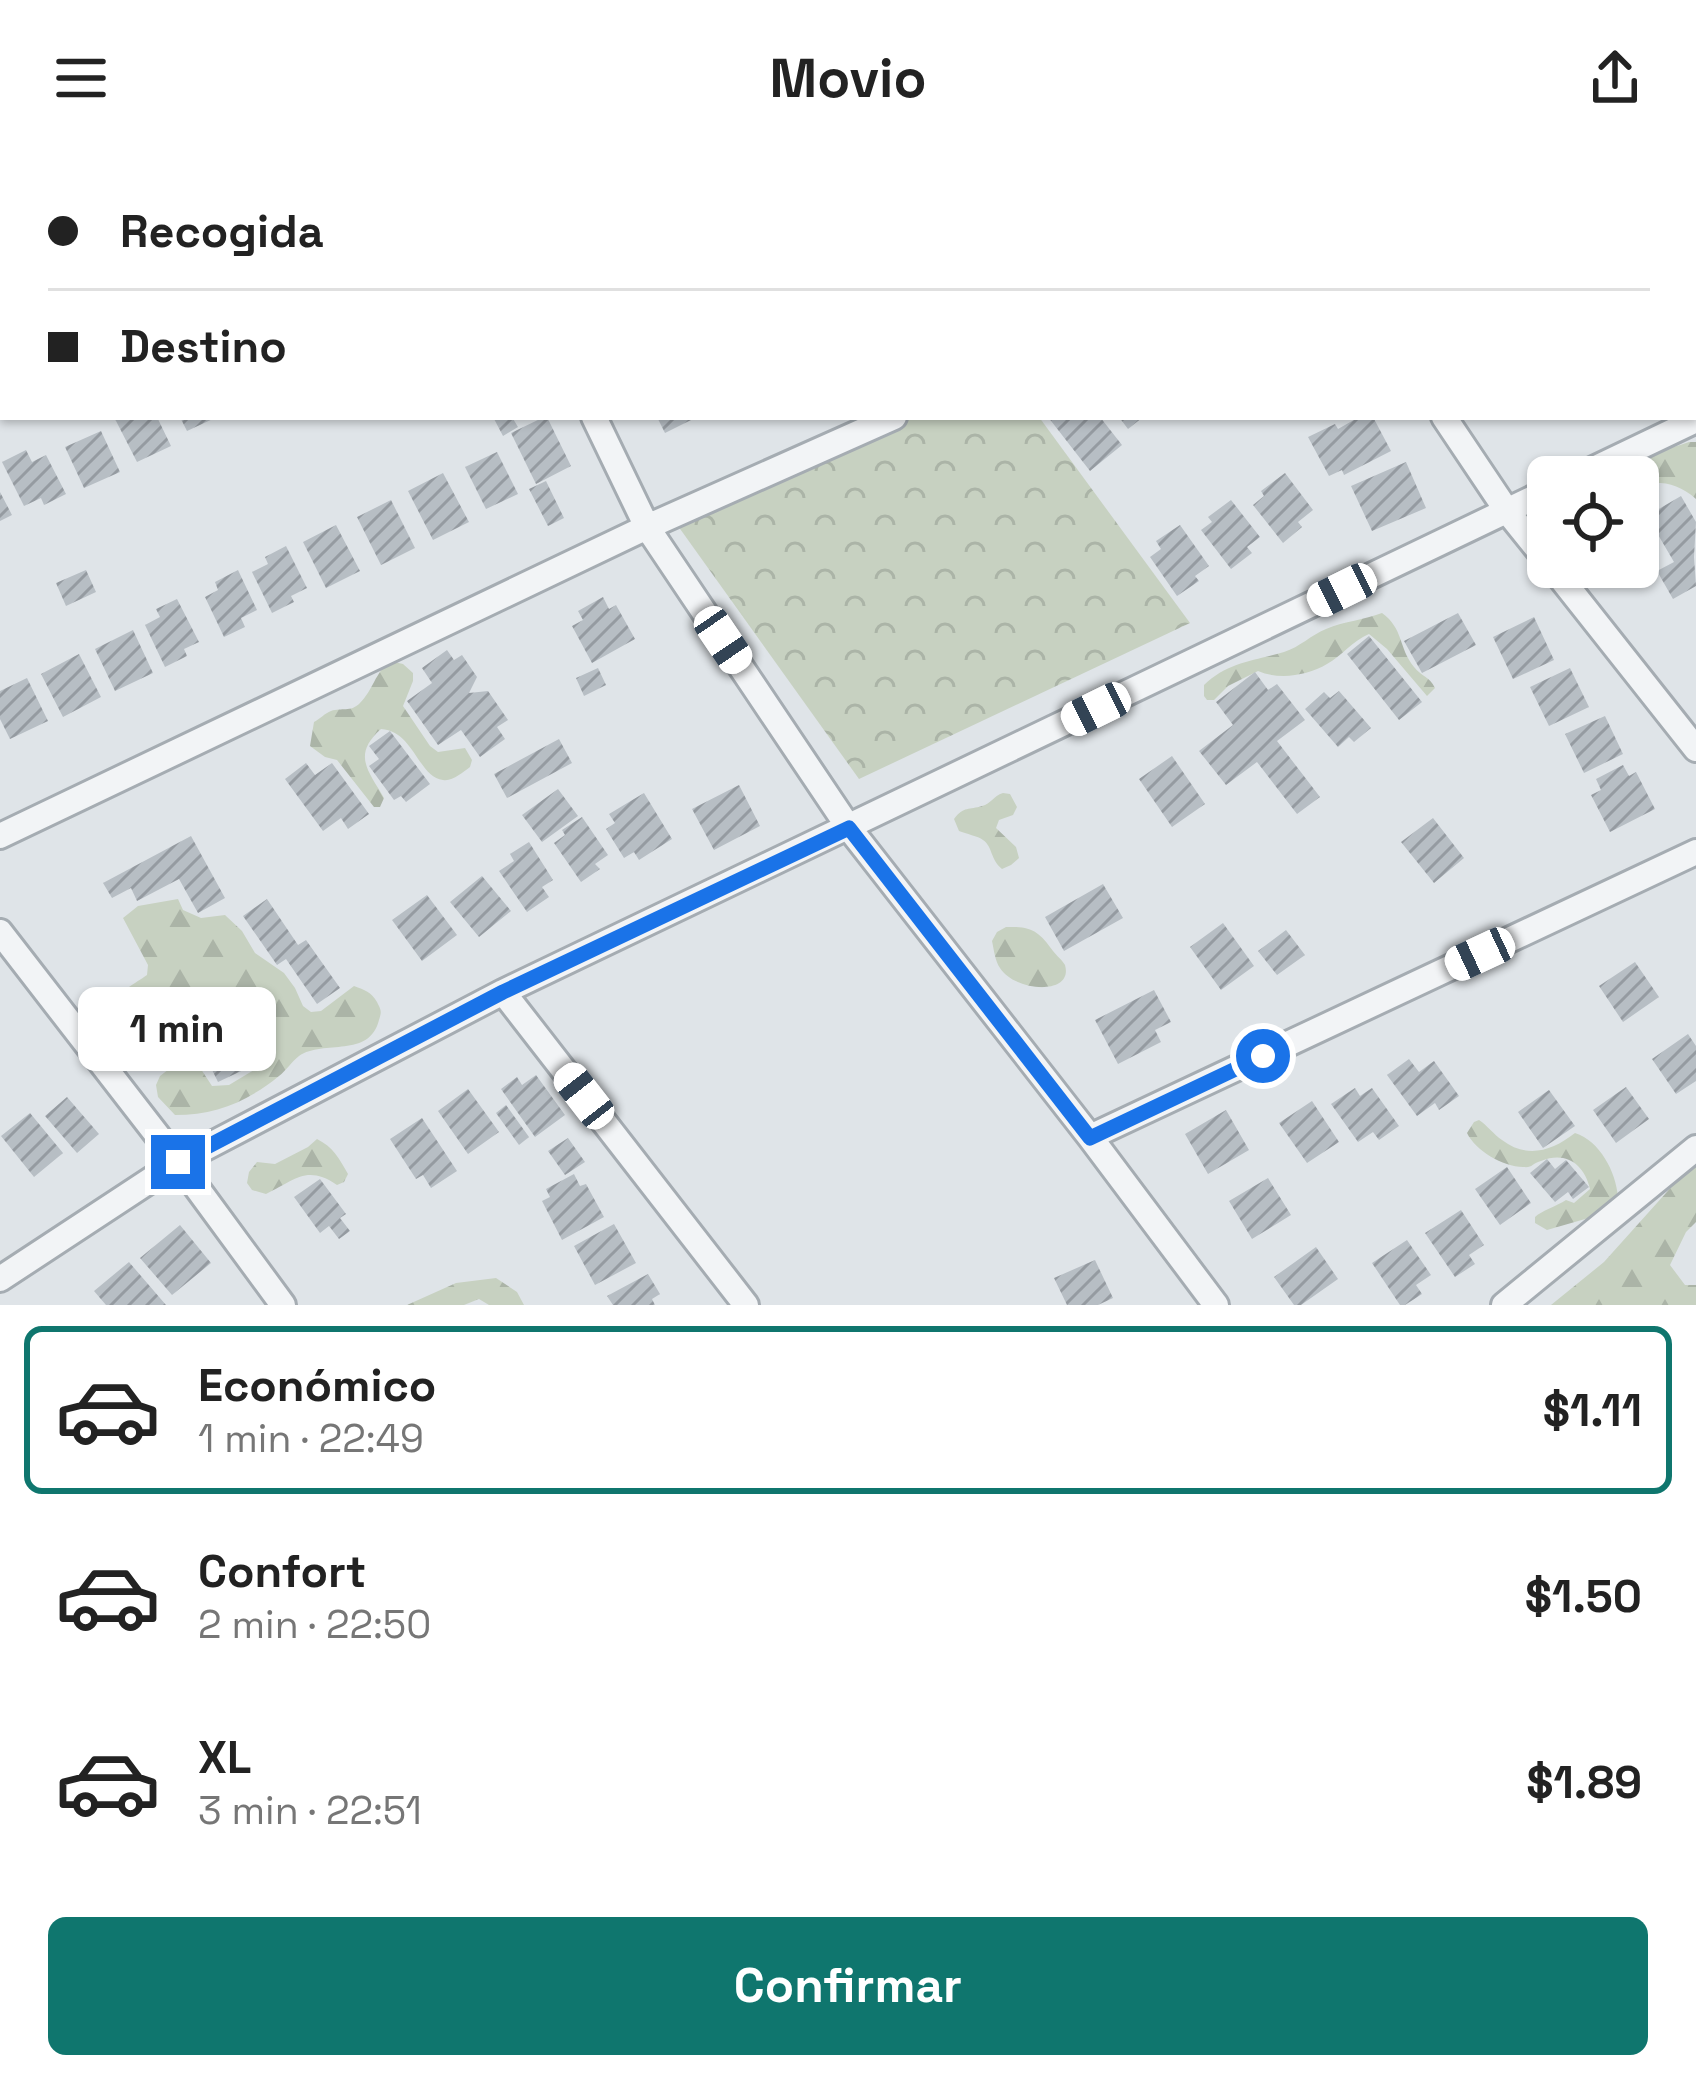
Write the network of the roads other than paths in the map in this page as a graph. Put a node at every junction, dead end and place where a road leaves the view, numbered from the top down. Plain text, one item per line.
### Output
1 (595, 420) edge
2 (887, 420) edge
3 (1446, 420) edge
4 (1696, 420) edge
5 (1621, 456) edge
6 (1527, 501) edge
7 (1507, 511) junction
8 (647, 527) junction
9 (1527, 536) edge
10 (1568, 588) edge
11 (1696, 748) edge
12 (849, 828) junction
13 (0, 836) edge
14 (1696, 852) edge
15 (0, 932) edge
16 (503, 992) junction
17 (1090, 1138) junction
18 (1696, 1148) edge
19 (178, 1162) junction
20 (0, 1279) edge
21 (283, 1305) edge
22 (746, 1305) edge
23 (1216, 1305) edge
24 (1504, 1305) edge

1 - 8 street
2 - 8 street
3 - 7 street
4 - 5 street
6 - 7 street
7 - 9 street
7 - 12 street
8 - 12 street
8 - 13 street
10 - 11 street
12 - 16 street
12 - 17 street
14 - 17 street
15 - 19 street
16 - 19 street
16 - 22 street
17 - 23 street
18 - 24 street
19 - 20 street
19 - 21 street

